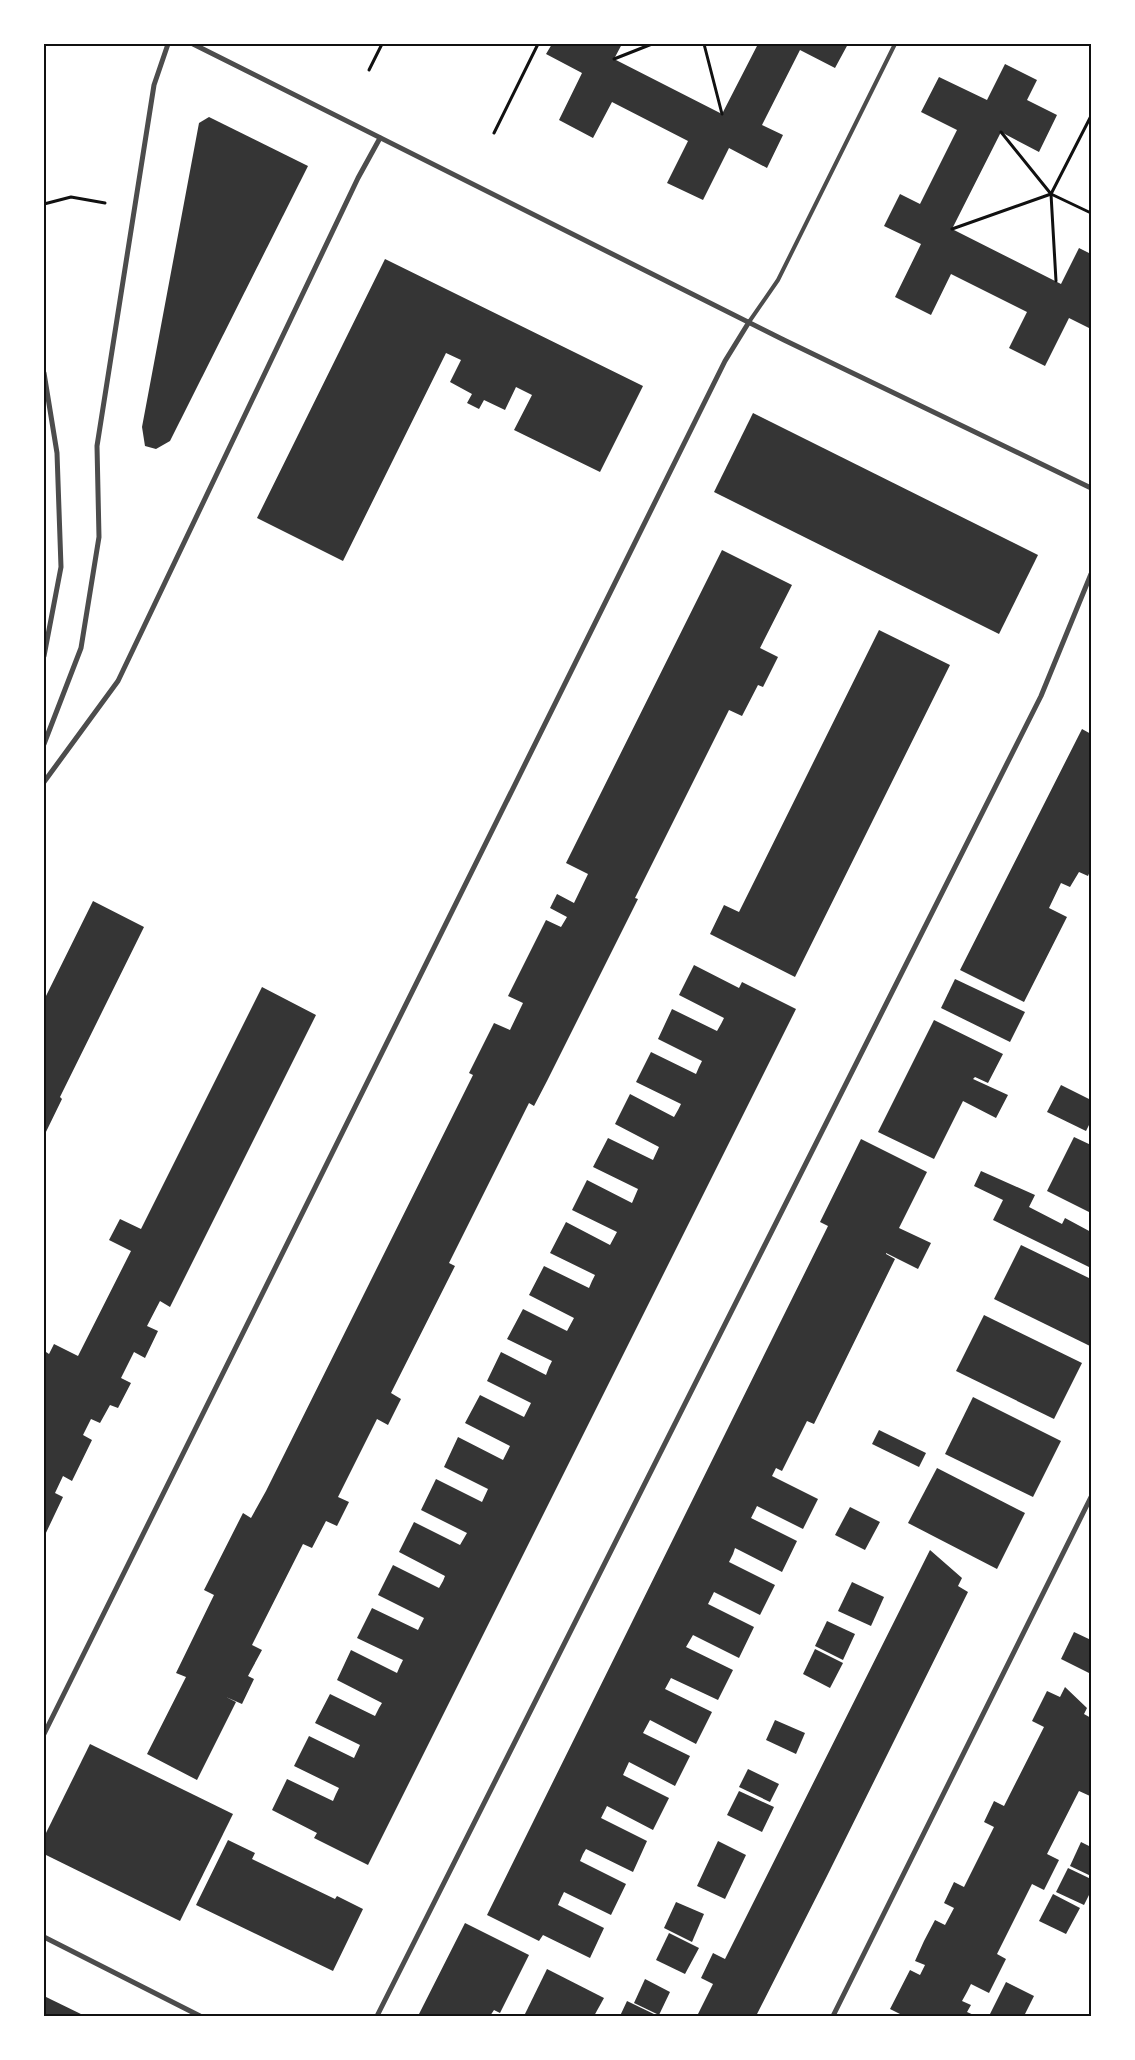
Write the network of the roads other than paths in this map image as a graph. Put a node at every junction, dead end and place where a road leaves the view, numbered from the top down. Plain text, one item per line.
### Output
1 (168, 44) edge
2 (192, 44) edge
3 (895, 44) edge
4 (380, 138) junction
5 (749, 322) junction
6 (44, 373) edge
7 (1091, 488) edge
8 (1091, 574) edge
9 (44, 656) edge
10 (44, 744) edge
11 (44, 782) edge
12 (1091, 1496) edge
13 (44, 1734) edge
14 (44, 1937) edge
15 (200, 2016) edge
16 (377, 2016) edge
17 (833, 2016) edge

1 - 10 street
2 - 4 street
3 - 5 lane
4 - 5 street
4 - 11 street
5 - 7 street
5 - 13 street
6 - 9 street
8 - 16 street
12 - 17 street
14 - 15 street

